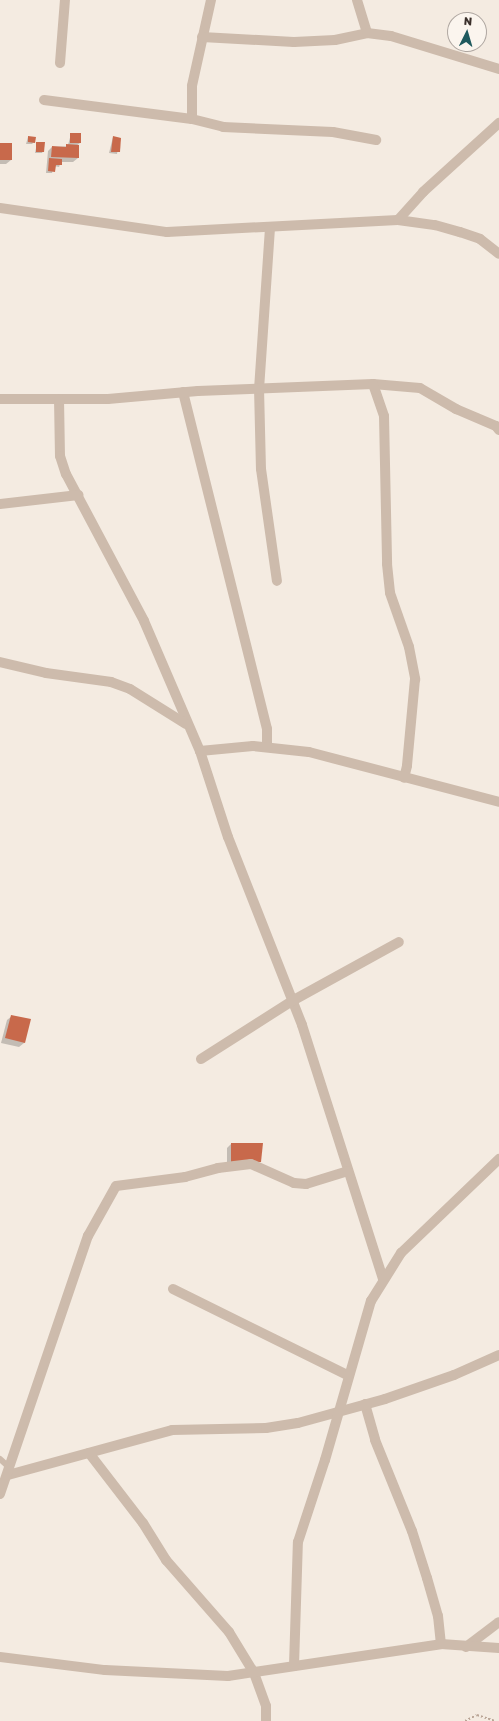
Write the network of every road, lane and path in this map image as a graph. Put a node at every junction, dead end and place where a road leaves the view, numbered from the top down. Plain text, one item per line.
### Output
1 (64, 0) edge
2 (210, 0) edge
3 (356, 0) edge
4 (367, 33) junction
5 (202, 37) junction
6 (60, 63) dead end
7 (499, 69) edge
8 (44, 100) dead end
9 (192, 118) junction
10 (499, 123) edge
11 (376, 140) dead end
12 (0, 208) edge
13 (398, 220) junction
14 (270, 228) junction
15 (499, 254) edge
16 (373, 384) junction
17 (259, 388) junction
18 (184, 392) junction
19 (0, 399) edge
20 (59, 399) junction
21 (499, 430) edge
22 (78, 495) junction
23 (0, 504) edge
24 (277, 581) dead end
25 (0, 662) edge
26 (186, 724) junction
27 (267, 747) junction
28 (200, 751) junction
29 (404, 778) junction
30 (499, 802) edge
31 (399, 942) dead end
32 (292, 1001) junction
33 (201, 1059) dead end
34 (499, 1159) edge
35 (348, 1171) junction
36 (383, 1279) junction
37 (173, 1289) dead end
38 (499, 1355) edge
39 (350, 1376) junction
40 (365, 1404) junction
41 (338, 1411) junction
42 (89, 1453) junction
43 (0, 1459) edge
44 (9, 1471) junction
45 (0, 1494) edge
46 (499, 1622) edge
47 (441, 1644) junction
48 (466, 1647) junction
49 (499, 1648) edge
50 (0, 1657) edge
51 (294, 1666) junction
52 (254, 1673) junction
53 (266, 1721) edge
54 (465, 1721) edge
55 (495, 1721) edge

1 - 6 street
2 - 5 street
3 - 4 street
4 - 5 street
4 - 7 street
5 - 9 street
8 - 9 street
9 - 11 street
10 - 13 street
12 - 14 street
13 - 14 street
13 - 15 street
14 - 17 street
16 - 17 street
16 - 21 street
16 - 29 street
17 - 18 street
17 - 24 street
18 - 20 street
18 - 27 street
19 - 20 street
20 - 22 street
22 - 23 street
22 - 26 street
25 - 26 street
26 - 28 street
27 - 28 street
27 - 29 street
28 - 32 street
29 - 30 street
31 - 32 street
32 - 33 street
32 - 35 street
34 - 36 street
35 - 36 street
35 - 44 street
36 - 39 street
37 - 39 street
38 - 40 street
39 - 41 street
40 - 41 street
40 - 47 street
41 - 42 street
41 - 51 street
42 - 44 street
42 - 52 street
43 - 44 lane
44 - 45 street
46 - 48 street
47 - 48 street
47 - 51 street
48 - 49 street
50 - 52 street
51 - 52 street
52 - 53 street
54 - 55 path

